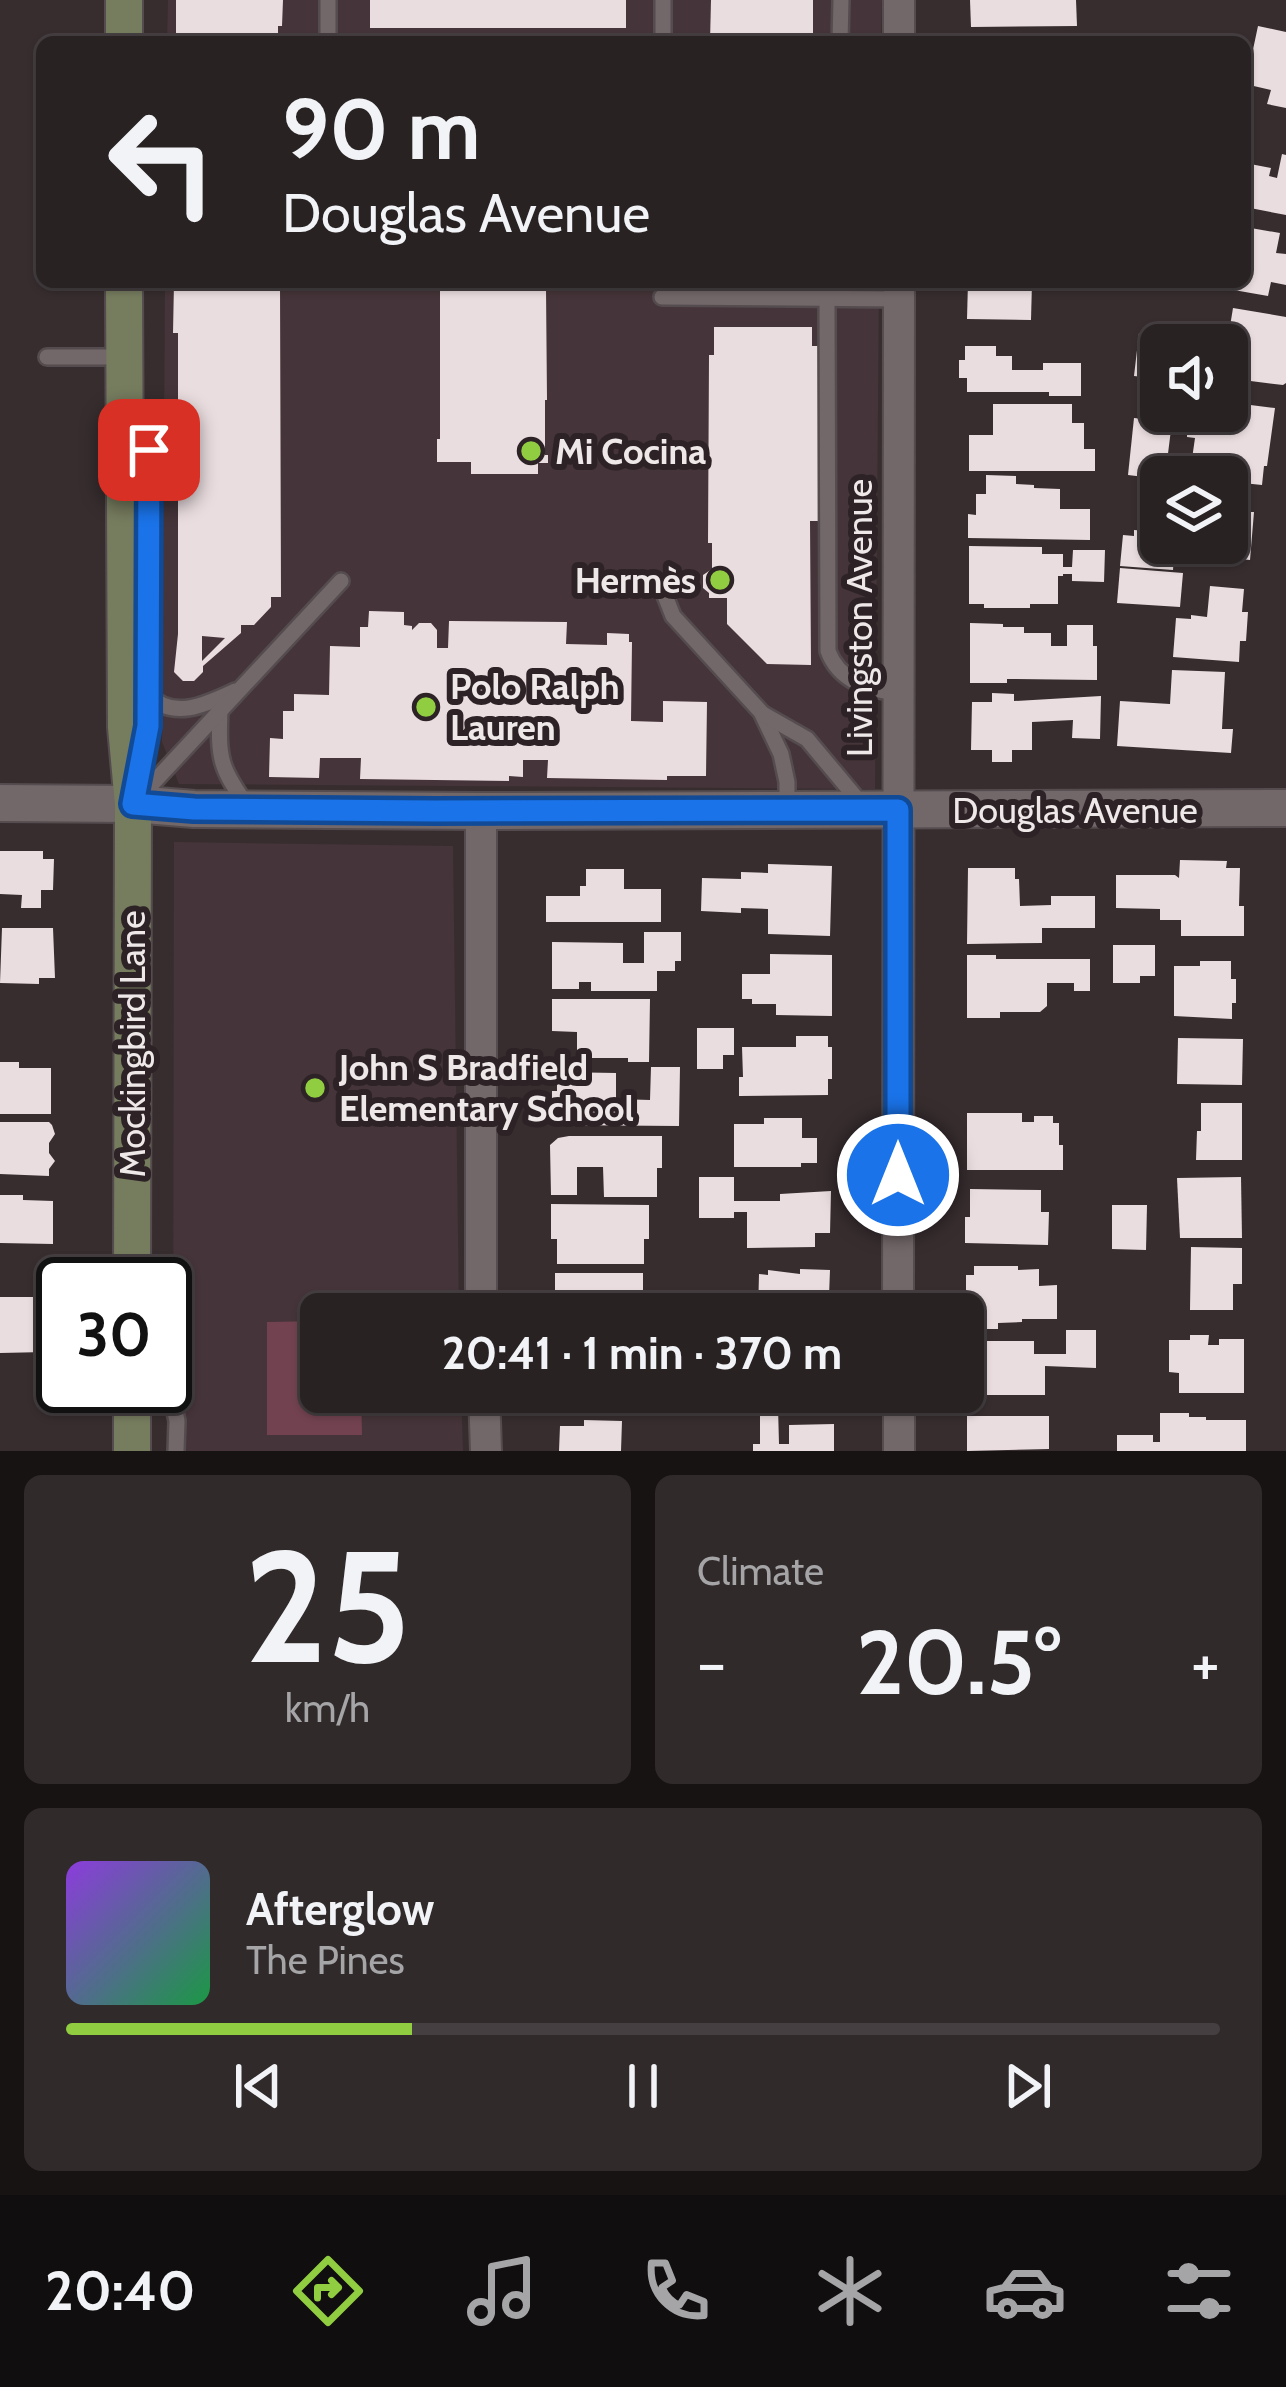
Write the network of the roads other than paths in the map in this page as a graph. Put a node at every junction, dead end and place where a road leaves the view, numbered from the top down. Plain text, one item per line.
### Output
1 (124, 0) edge
2 (149, 0) edge
3 (328, 0) edge
4 (663, 0) edge
5 (841, 0) edge
6 (899, 0) edge
7 (124, 36) edge
8 (149, 36) edge
9 (328, 36) edge
10 (663, 36) edge
11 (840, 36) edge
12 (899, 36) edge
13 (125, 288) edge
14 (148, 288) edge
15 (899, 291) edge
16 (836, 293) edge
17 (662, 297) dead end
18 (47, 357) dead end
19 (136, 357) junction
20 (341, 581) dead end
21 (660, 583) dead end
22 (243, 687) junction
23 (898, 693) junction
24 (149, 694) junction
25 (220, 711) junction
26 (760, 712) junction
27 (0, 803) edge
28 (133, 804) junction
29 (1286, 808) edge
30 (250, 809) junction
31 (882, 810) junction
32 (787, 811) junction
33 (481, 812) junction
34 (132, 1257) edge
35 (481, 1293) edge
36 (897, 1293) edge
37 (132, 1413) edge
38 (175, 1413) edge
39 (485, 1413) edge
40 (898, 1413) edge
41 (132, 1451) edge
42 (176, 1451) edge
43 (486, 1451) edge
44 (899, 1451) edge

1 - 7 main road
2 - 8 main road
3 - 9 lane
4 - 10 lane
5 - 11 lane
6 - 12 street
13 - 19 main road, Mockingbird Lane
14 - 19 main road, Mockingbird Lane
15 - 16 lane
15 - 23 street, Livingston Avenue
16 - 17 lane
16 - 23 lane
18 - 19 lane
19 - 24 main road, Mockingbird Lane
19 - 28 main road, Mockingbird Lane
20 - 22 lane
21 - 26 lane
22 - 24 lane
22 - 25 lane
23 - 31 street, Livingston Avenue
24 - 28 main road, Mockingbird Lane
25 - 28 lane
25 - 30 lane
26 - 31 lane
26 - 32 lane
27 - 28 street, Douglas Avenue
28 - 30 street, Douglas Avenue
28 - 34 main road, Mockingbird Lane
29 - 31 street, Douglas Avenue
30 - 33 street, Douglas Avenue
31 - 32 street, Douglas Avenue
31 - 36 street, Livingston Avenue
32 - 33 street, Douglas Avenue
33 - 35 street
37 - 41 main road
38 - 42 lane
39 - 43 street
40 - 44 street

